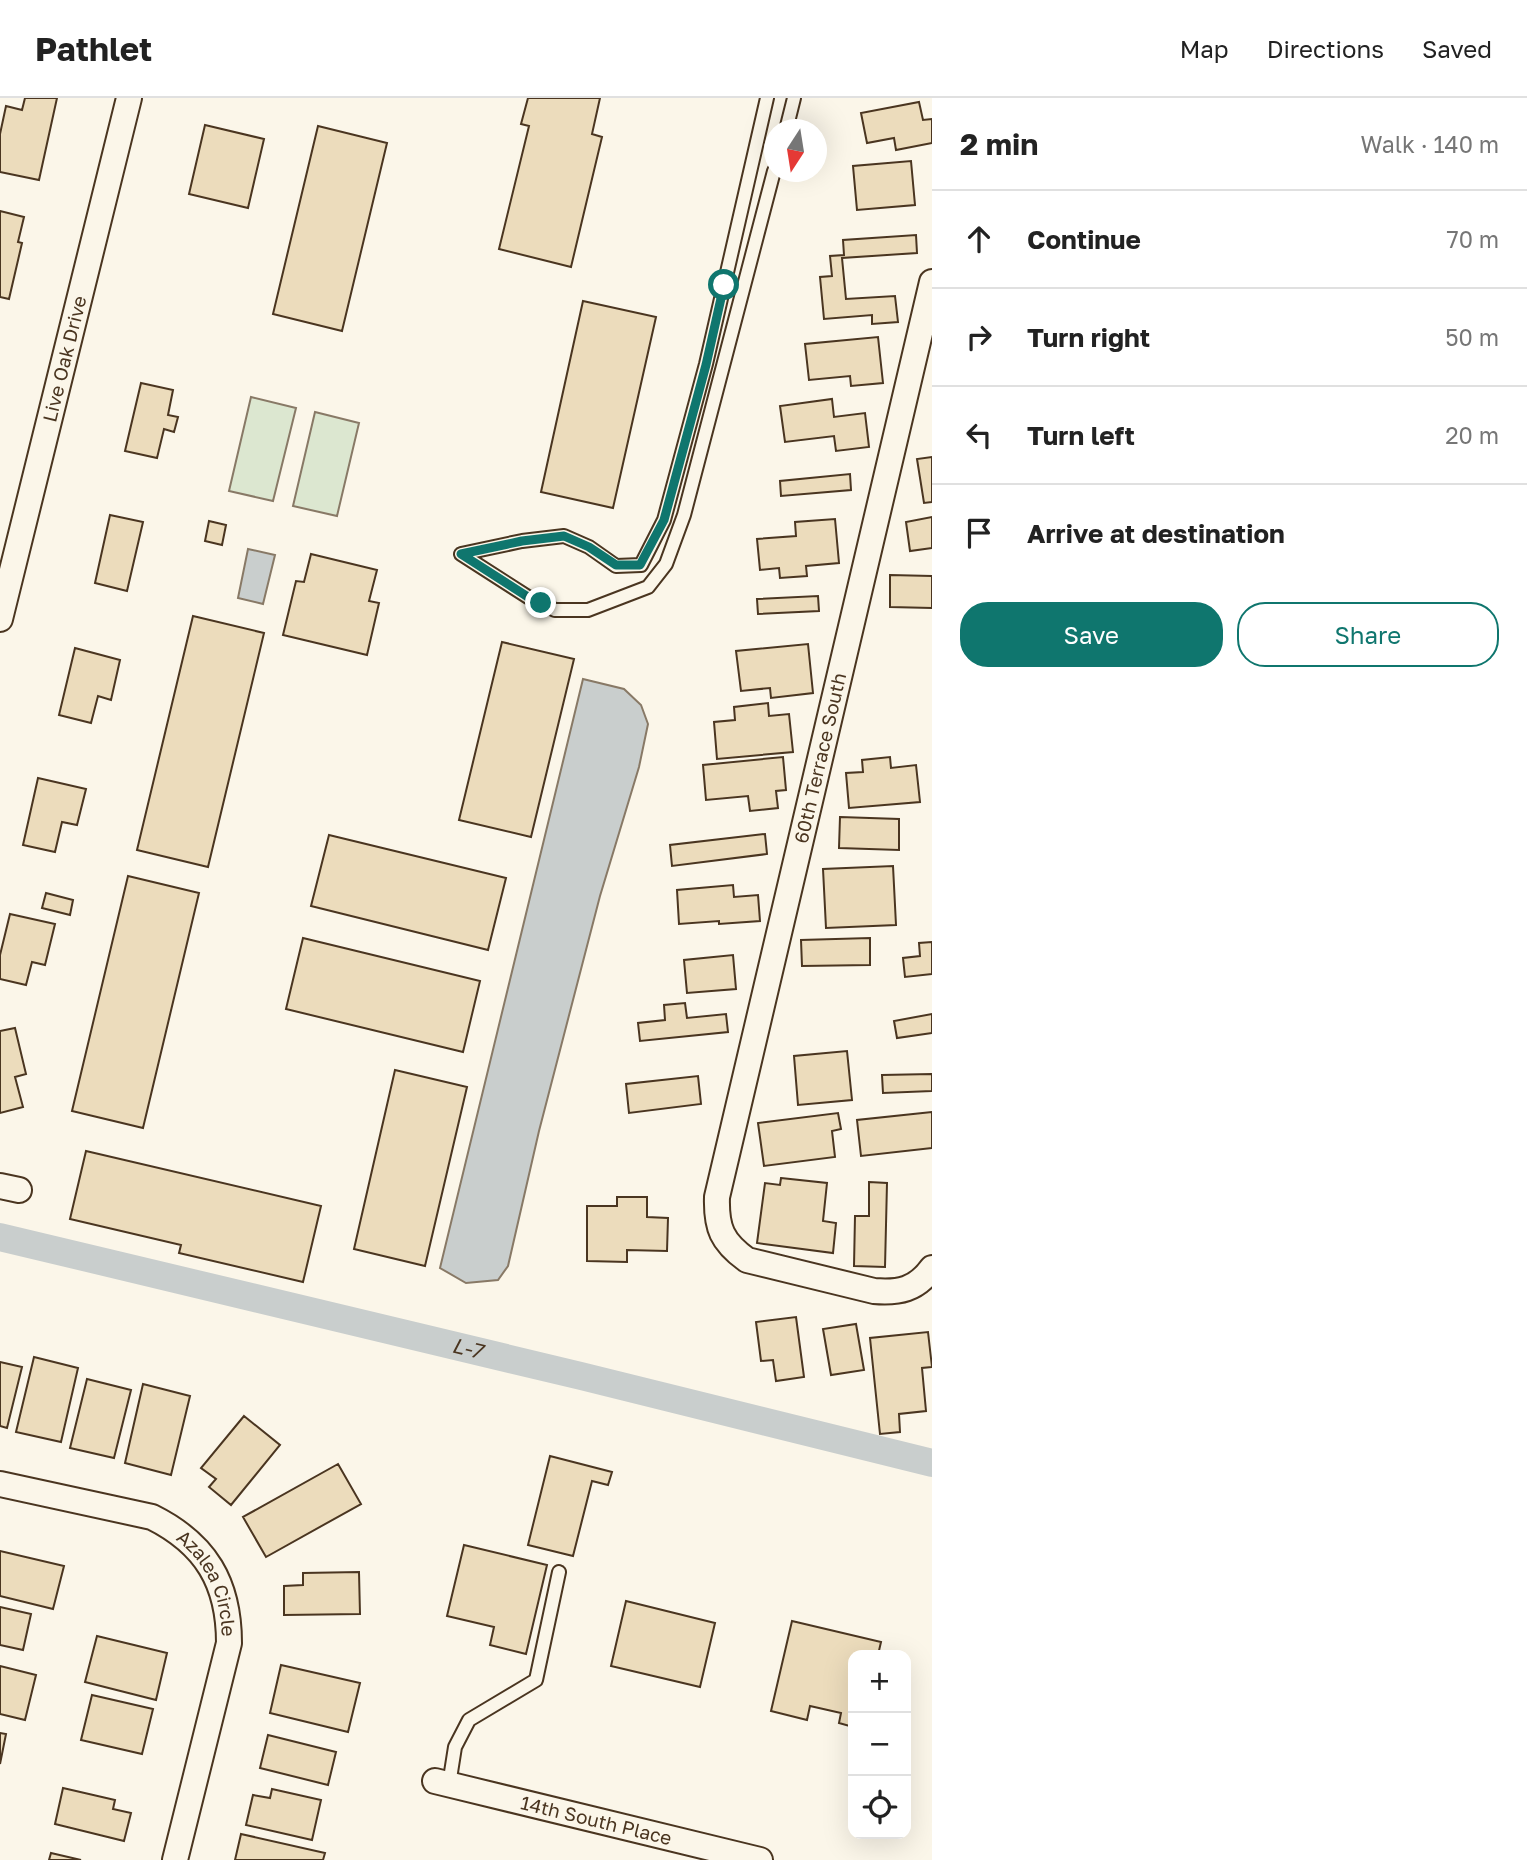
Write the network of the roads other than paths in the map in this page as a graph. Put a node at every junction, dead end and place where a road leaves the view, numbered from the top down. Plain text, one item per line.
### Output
1 (129, 98) edge
2 (767, 98) edge
3 (794, 98) edge
4 (789, 119) edge
5 (772, 182) edge
6 (932, 282) edge
7 (0, 619) edge
8 (932, 1268) edge
9 (0, 1484) edge
10 (559, 1572) dead end
11 (442, 1783) joint
12 (175, 1860) edge
13 (760, 1860) edge

1 - 7 street, Live Oak Drive
2 - 5 lane
3 - 4 lane
6 - 8 street, 60th Terrace South
9 - 12 street, Azalea Circle
10 - 11 lane
11 - 13 street, 14th South Place

